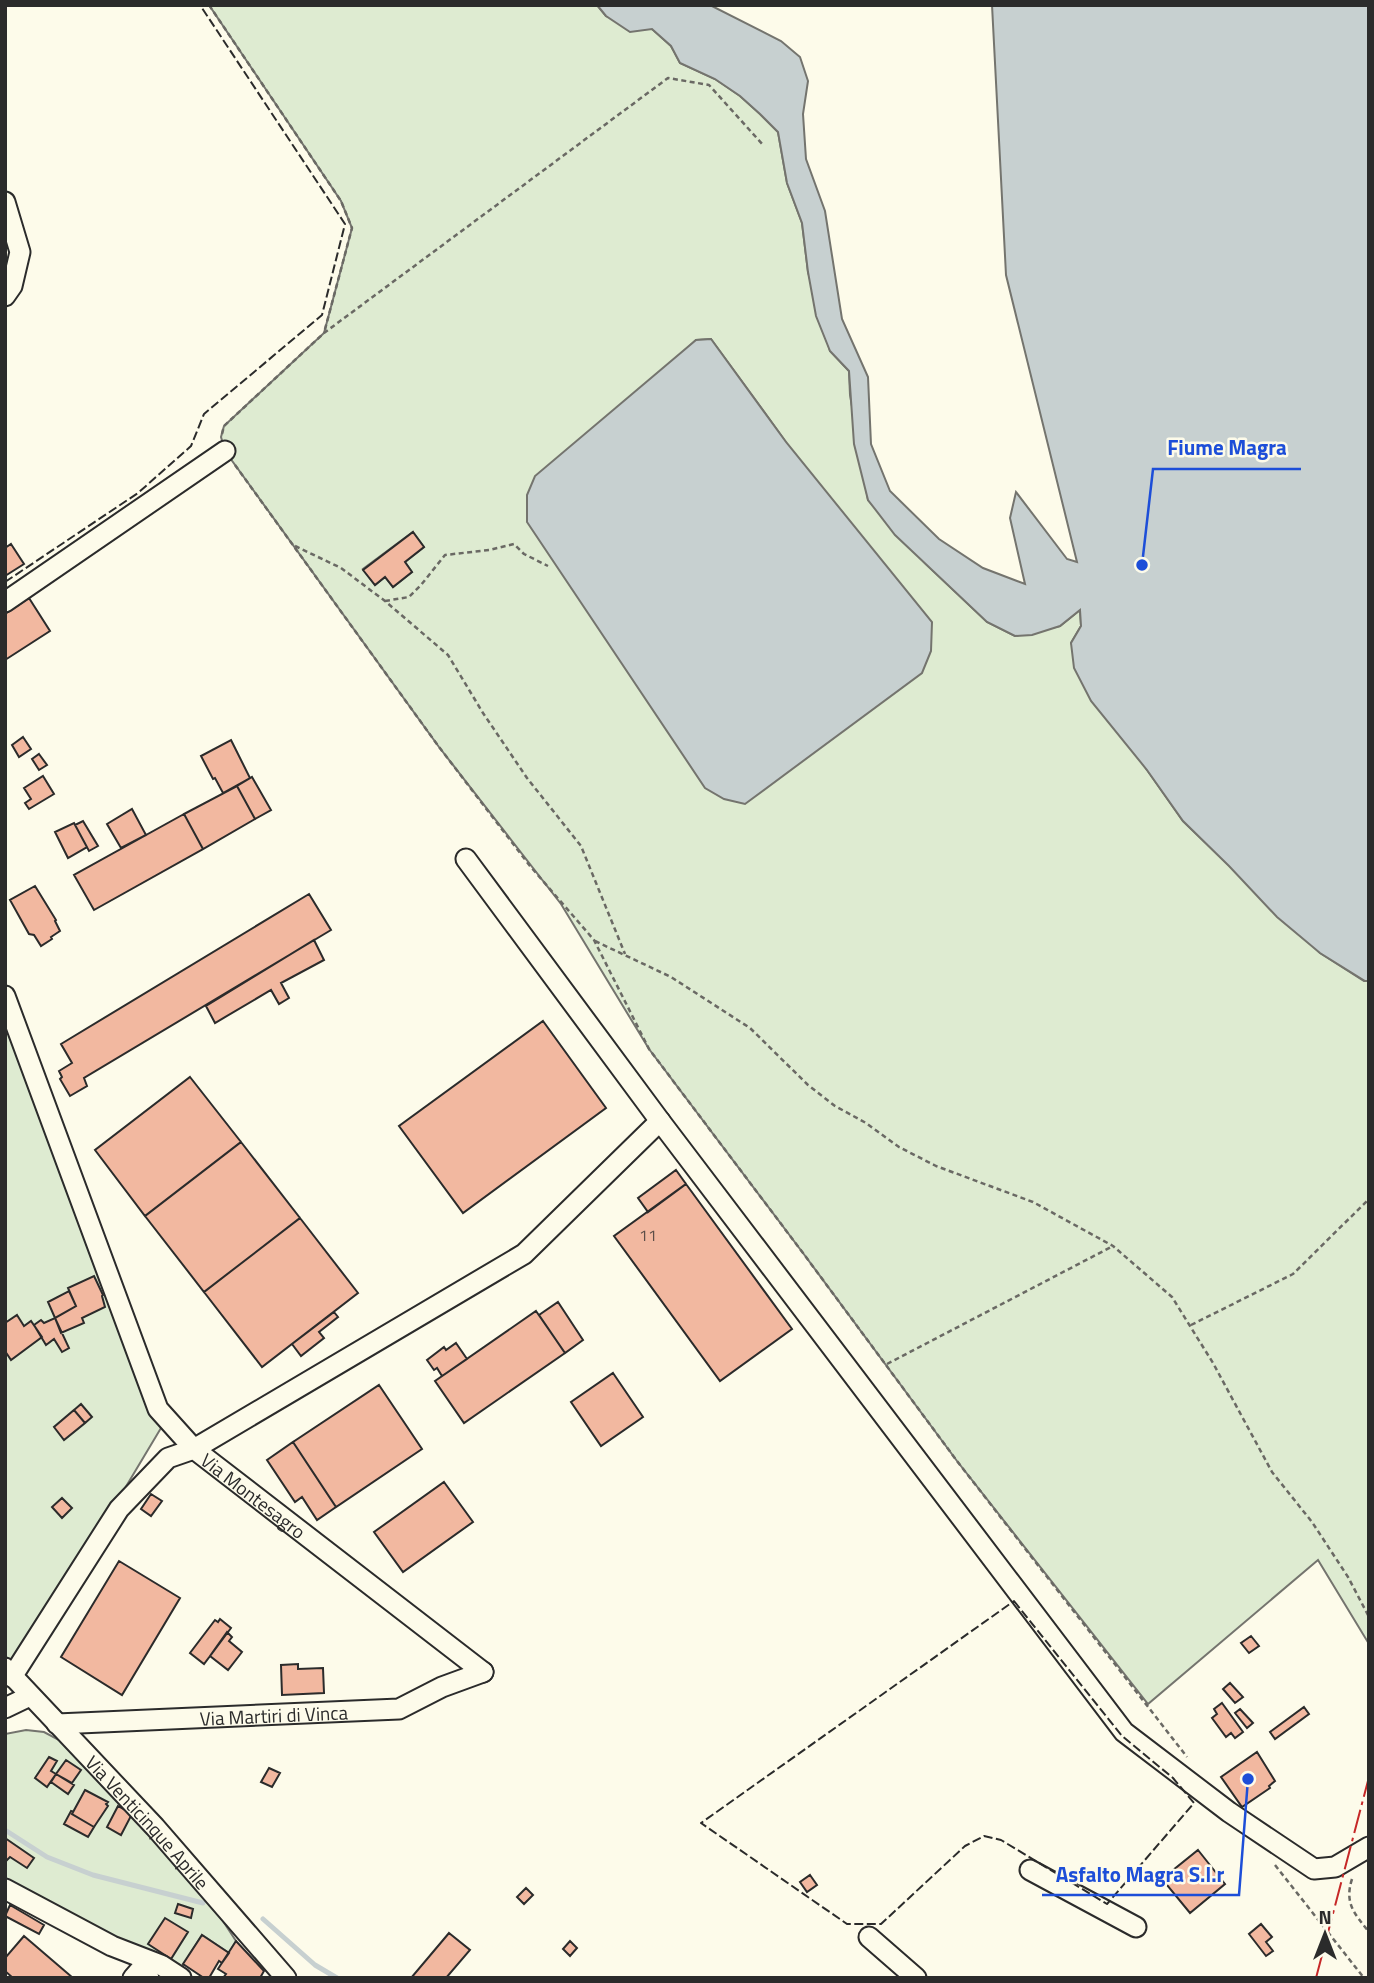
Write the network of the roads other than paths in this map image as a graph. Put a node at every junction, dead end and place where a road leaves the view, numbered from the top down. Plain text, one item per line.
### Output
1 (5, 202) edge
2 (5, 296) edge
3 (225, 451) road end
4 (5, 602) edge
5 (466, 859) dead end
6 (5, 996) edge
7 (660, 1121) junction
8 (194, 1449) junction
9 (9, 1672) edge
10 (483, 1672) joint
11 (30, 1696) junction
12 (5, 1708) edge
13 (57, 1724) junction
14 (1369, 1847) edge
15 (1030, 1870) dead end
16 (5, 1889) edge
17 (1136, 1927) dead end
18 (869, 1937) dead end
19 (133, 1978) edge
20 (149, 1978) edge
21 (181, 1978) edge
22 (286, 1978) edge
23 (916, 1978) edge

1 - 2 street
3 - 4 street
5 - 7 street
6 - 8 street
7 - 8 street
7 - 14 street
8 - 9 street, Via Montesagro
8 - 10 street, Via Montesagro
9 - 11 street, Via Venticinque Aprile
10 - 13 street, Via Martiri di Vinca
11 - 12 street
11 - 13 street, Via Venticinque Aprile
13 - 22 street, Via Venticinque Aprile
15 - 17 street
16 - 21 street
18 - 23 street
19 - 20 street

